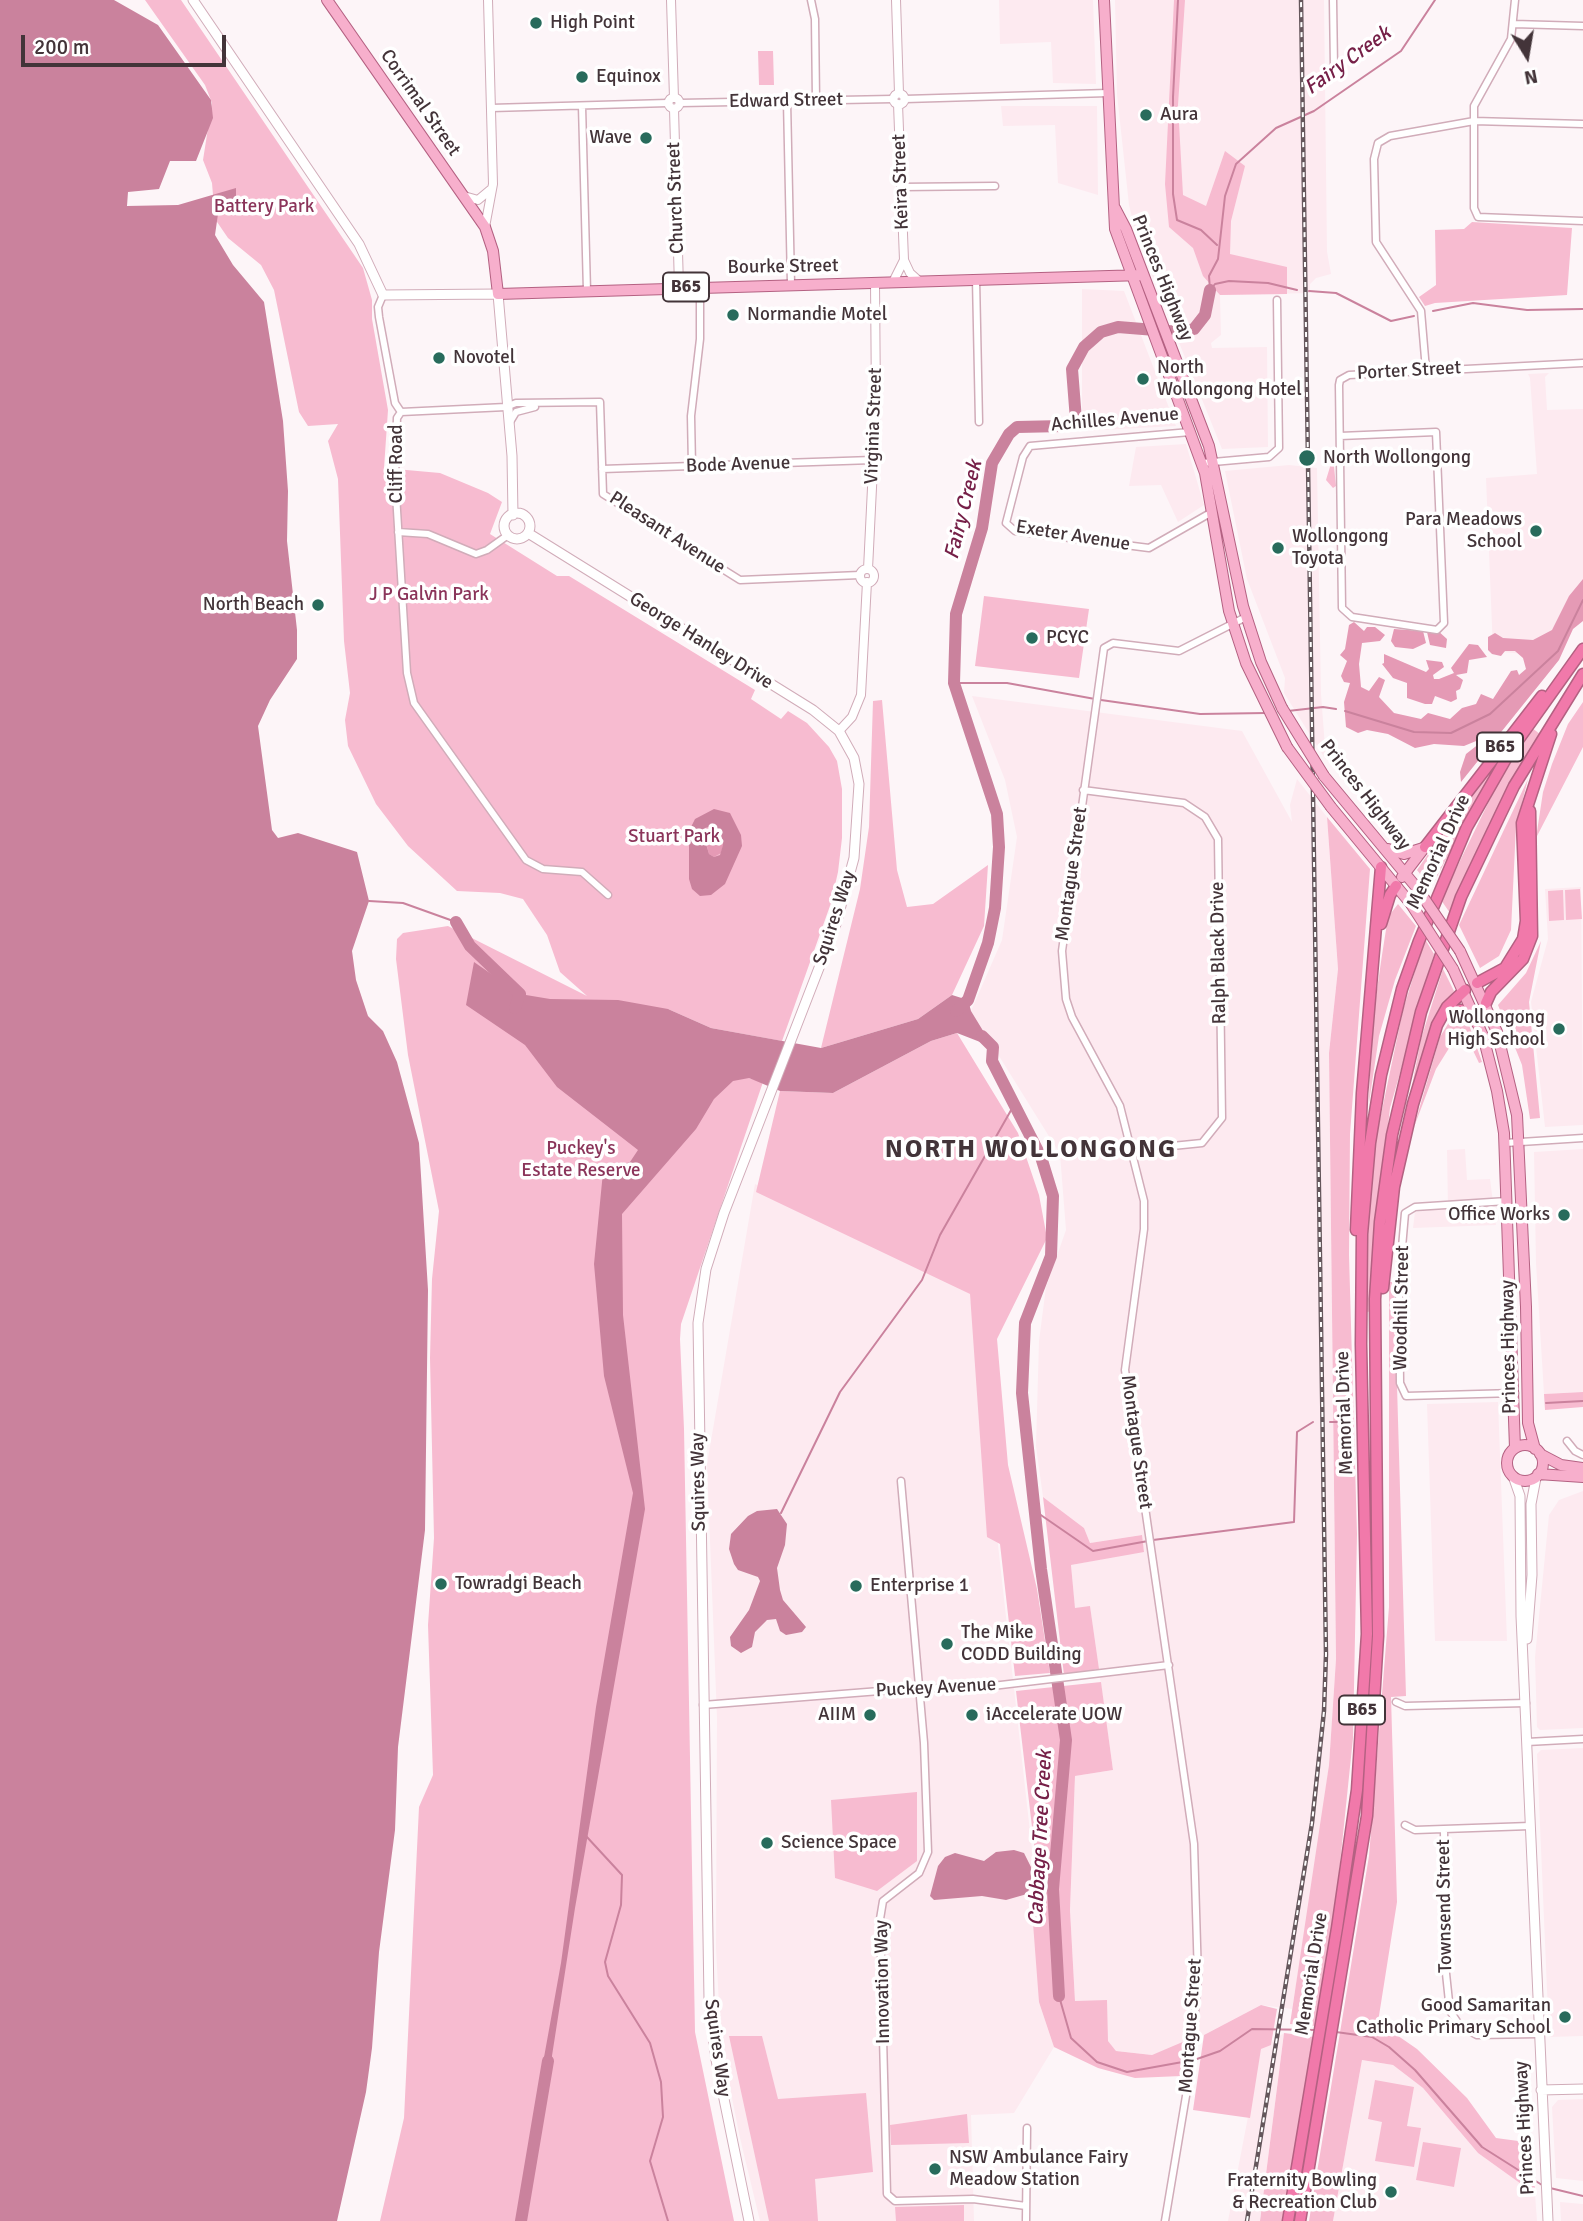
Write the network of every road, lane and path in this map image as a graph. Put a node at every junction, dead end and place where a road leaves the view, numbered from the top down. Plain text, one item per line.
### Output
1 (193, 0) edge
2 (327, 0) edge
3 (488, 0) edge
4 (671, 0) edge
5 (811, 0) edge
6 (896, 0) edge
7 (1104, 0) edge
8 (1333, 0) edge
9 (1515, 0) edge
10 (1514, 24) junction
11 (1583, 26) edge
12 (1334, 67) dead end
13 (1108, 93) junction
14 (899, 99) junction
15 (816, 100) junction
16 (787, 101) junction
17 (674, 103) junction
18 (582, 106) junction
19 (491, 108) junction
20 (1474, 121) junction
21 (1583, 124) edge
22 (493, 184) junction
23 (995, 186) dead end
24 (901, 187) junction
25 (464, 196) junction
26 (1115, 208) junction
27 (1583, 221) edge
28 (485, 228) junction
29 (904, 260) junction
30 (1143, 275) junction
31 (1130, 276) junction
32 (976, 279) junction
33 (919, 281) junction
34 (875, 282) junction
35 (893, 282) junction
36 (791, 284) junction
37 (679, 287) junction
38 (700, 287) junction
39 (587, 291) junction
40 (498, 293) junction
41 (383, 295) junction
42 (1277, 300) dead end
43 (1583, 363) edge
44 (1426, 370) junction
45 (544, 405) junction
46 (506, 407) junction
47 (401, 412) junction
48 (979, 422) dead end
49 (509, 426) junction
50 (1202, 427) junction
51 (1190, 432) junction
52 (1340, 436) junction
53 (873, 460) junction
54 (1214, 461) junction
55 (1202, 463) junction
56 (692, 466) junction
57 (602, 469) junction
58 (1213, 511) junction
59 (513, 514) junction
60 (1007, 524) joint
61 (398, 532) junction
62 (528, 533) junction
63 (508, 535) junction
64 (868, 569) junction
65 (860, 575) junction
66 (867, 582) junction
67 (1247, 617) junction
68 (1232, 622) junction
69 (1582, 651) edge
70 (1583, 674) edge
71 (1572, 691) junction
72 (839, 731) junction
73 (857, 767) joint
74 (1083, 790) junction
75 (1532, 791) junction
76 (1425, 847) junction
77 (1384, 848) junction
78 (1381, 867) junction
79 (1405, 874) junction
80 (1396, 886) junction
81 (608, 895) dead end
82 (1376, 944) junction
83 (1477, 983) junction
84 (1465, 990) junction
85 (1486, 1003) junction
86 (1443, 1014) junction
87 (1477, 1022) junction
88 (1583, 1138) edge
89 (1520, 1141) junction
90 (1505, 1143) junction
91 (1133, 1150) junction
92 (1508, 1206) junction
93 (1523, 1215) junction
94 (1361, 1344) junction
95 (1377, 1357) junction
96 (1515, 1392) junction
97 (1567, 1441) dead end
98 (1515, 1448) junction
99 (1538, 1451) junction
100 (1583, 1455) edge
101 (1583, 1468) edge
102 (1513, 1476) junction
103 (1537, 1476) junction
104 (1583, 1477) edge
105 (901, 1481) dead end
106 (1524, 1655) junction
107 (1169, 1665) junction
108 (918, 1689) junction
109 (1396, 1702) dead end
110 (1526, 1703) junction
111 (703, 1705) junction
112 (1583, 1739) edge
113 (1527, 1742) junction
114 (1405, 1825) dead end
115 (1530, 1826) junction
116 (1444, 1829) junction
117 (1538, 2034) junction
118 (1321, 2062) junction
119 (1583, 2089) edge
120 (1541, 2090) junction
121 (1027, 2128) dead end
122 (1026, 2206) junction
123 (749, 2221) edge
124 (1026, 2221) edge
125 (1165, 2221) edge
126 (1288, 2221) edge
127 (1300, 2221) edge
128 (1548, 2221) edge

1 - 41 main road
2 - 25 main road, Corrimal Street
3 - 19 street
4 - 17 street, Church Street
5 - 15 street
6 - 14 street, Keira Street
7 - 13 main road, Princes Highway
8 - 12 street
9 - 10 street
10 - 11 street
10 - 20 street
13 - 14 street, Edward Street
13 - 26 main road, Princes Highway
14 - 15 street, Edward Street
14 - 24 street, Keira Street
15 - 16 street, Edward Street
16 - 17 street, Edward Street
16 - 36 street
17 - 18 street, Edward Street
17 - 37 street, Church Street
18 - 19 street, Edward Street
18 - 39 street
19 - 22 street
20 - 21 street
20 - 27 street
20 - 44 street
22 - 25 street
22 - 28 street
23 - 24 street
24 - 29 street, Keira Street
25 - 28 main road, Corrimal Street
26 - 30 main road, Princes Highway
26 - 31 main road, Princes Highway
28 - 40 main road, Corrimal Street
29 - 33 street
29 - 35 street, Keira Street
30 - 31 main road, Bourke Street / B65
30 - 50 main road, Princes Highway
31 - 32 main road, Bourke Street / B65
31 - 51 main road, Princes Highway
32 - 33 main road, Bourke Street / B65
32 - 48 street
33 - 35 main road, Bourke Street / B65
34 - 35 main road, Bourke Street / B65
34 - 36 main road, Bourke Street / B65
34 - 53 street, Virginia Street
36 - 38 main road, Bourke Street / B65
37 - 38 main road, Bourke Street / B65
37 - 39 main road, Bourke Street / B65
38 - 56 street
39 - 40 main road, Bourke Street / B65
40 - 41 main road, Bourke Street
40 - 46 main road
41 - 47 street, Cliff Road
42 - 54 street
43 - 44 street, Porter Street
44 - 52 street, Porter Street
45 - 46 street
45 - 49 street
45 - 57 street, Pleasant Avenue
46 - 47 street
46 - 49 main road
47 - 61 street, Cliff Road
49 - 59 main road
50 - 51 main road, Achilles Avenue
50 - 54 main road, Princes Highway
51 - 55 main road, Princes Highway
51 - 60 street, Achilles Avenue
52 - 52 street, Porter Street
53 - 56 street, Bode Avenue
53 - 64 street, Virginia Street
54 - 55 street
54 - 67 main road, Princes Highway
55 - 58 main road, Princes Highway
56 - 57 street, Bode Avenue
57 - 65 street, Pleasant Avenue
58 - 60 street, Exeter Avenue
58 - 68 main road, Princes Highway
59 - 62 main road
59 - 63 main road
61 - 63 street
61 - 81 street, Cliff Road
62 - 63 main road
62 - 72 main road, George Hanley Drive
64 - 65 street
64 - 66 street, Virginia Street
65 - 66 street
66 - 72 street
67 - 68 street
67 - 77 main road, Princes Highway, bridge
68 - 74 street, Montague Street
68 - 78 main road, Princes Highway, bridge
69 - 76 highway, B65
69 - 94 highway, Memorial Drive
70 - 71 highway, Memorial Drive
71 - 75 highway, B65
71 - 95 highway, Memorial Drive
72 - 73 main road, George Hanley Drive
73 - 111 main road, Squires Way
74 - 91 street, Montague Street
74 - 91 street, Ralph Black Drive
75 - 83 highway, B65
75 - 85 highway
76 - 77 main road
76 - 79 main road, B65
77 - 79 main road, Princes Highway
78 - 80 main road, Princes Highway
78 - 82 highway, B65
79 - 80 main road, B65
79 - 83 main road, Princes Highway, bridge
80 - 82 highway, B65
80 - 84 main road, Princes Highway, bridge
82 - 94 highway, B65
83 - 84 main road, B65
83 - 85 main road, Princes Highway
84 - 86 highway, B65
84 - 87 main road, Princes Highway
85 - 89 main road, Princes Highway
86 - 87 highway
86 - 95 highway, B65
87 - 90 main road, Princes Highway
88 - 89 street
89 - 90 street
89 - 93 main road, Princes Highway
90 - 92 main road, Princes Highway
91 - 107 street, Montague Street
92 - 93 main road
92 - 96 main road, Princes Highway
92 - 96 street, Woodhill Street
93 - 99 main road, Princes Highway
94 - 118 highway, Memorial Drive / B65
95 - 118 highway, Memorial Drive / B65
96 - 98 main road, Princes Highway
97 - 100 street
98 - 99 main road
98 - 102 main road
99 - 101 main road
99 - 103 main road
102 - 103 main road
102 - 106 main road, Princes Highway
103 - 104 main road
103 - 106 main road, Princes Highway
105 - 108 street, Innovation Way
106 - 110 main road, Princes Highway
107 - 108 street, Puckey Avenue
107 - 125 street, Montague Street
108 - 111 street, Puckey Avenue
108 - 122 street, Innovation Way
109 - 110 street
110 - 113 main road, Princes Highway
111 - 123 main road, Squires Way
112 - 113 street
113 - 115 main road, Princes Highway
114 - 116 street
115 - 116 street
115 - 117 main road, Princes Highway
116 - 117 street, Townsend Street
117 - 120 main road, Princes Highway
118 - 126 highway, Memorial Drive / B65
118 - 127 highway, Memorial Drive / B65
119 - 120 main road
120 - 128 main road, Princes Highway
121 - 122 street
122 - 124 street

